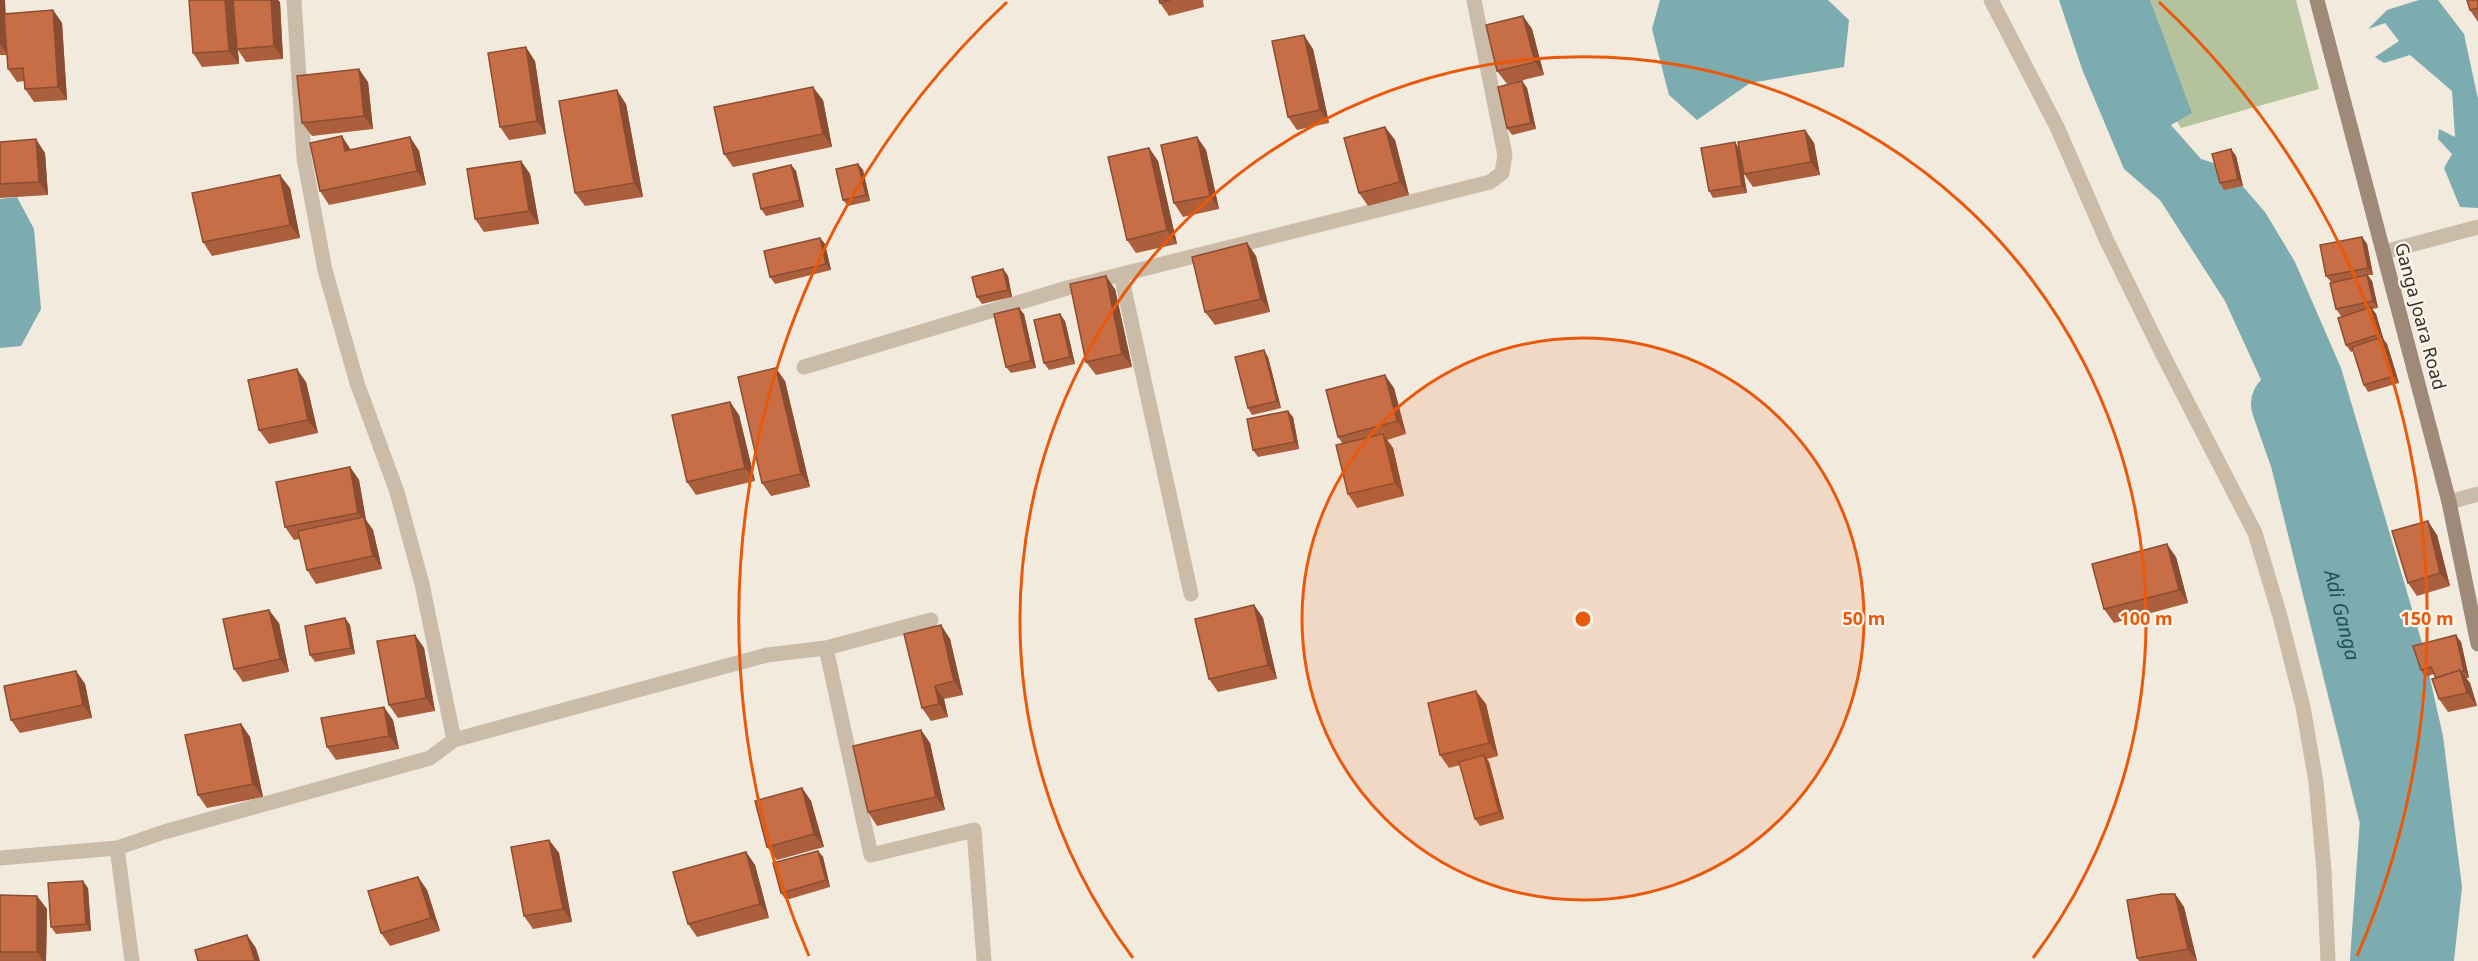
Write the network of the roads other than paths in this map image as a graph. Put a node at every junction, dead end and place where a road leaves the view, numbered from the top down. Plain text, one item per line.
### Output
1 (294, 0) edge
2 (1473, 0) edge
3 (1991, 0) edge
4 (2317, 0) edge
5 (2478, 228) edge
6 (2384, 252) junction
7 (1121, 275) junction
8 (804, 367) dead end
9 (2478, 494) edge
10 (2449, 502) junction
11 (1191, 594) dead end
12 (931, 620) dead end
13 (2478, 644) edge
14 (826, 648) junction
15 (454, 740) junction
16 (117, 848) junction
17 (0, 858) edge
18 (132, 961) edge
19 (984, 961) edge
20 (2328, 961) edge

1 - 15 street
2 - 7 street
3 - 20 street
4 - 6 main road, Ganga Joara Road
5 - 6 street
6 - 10 main road, Ganga Joara Road
7 - 8 street
7 - 11 street
9 - 10 street
10 - 13 main road, Ganga Joara Road
12 - 14 street
14 - 15 street
14 - 19 street
15 - 16 street
16 - 17 street
16 - 18 street

